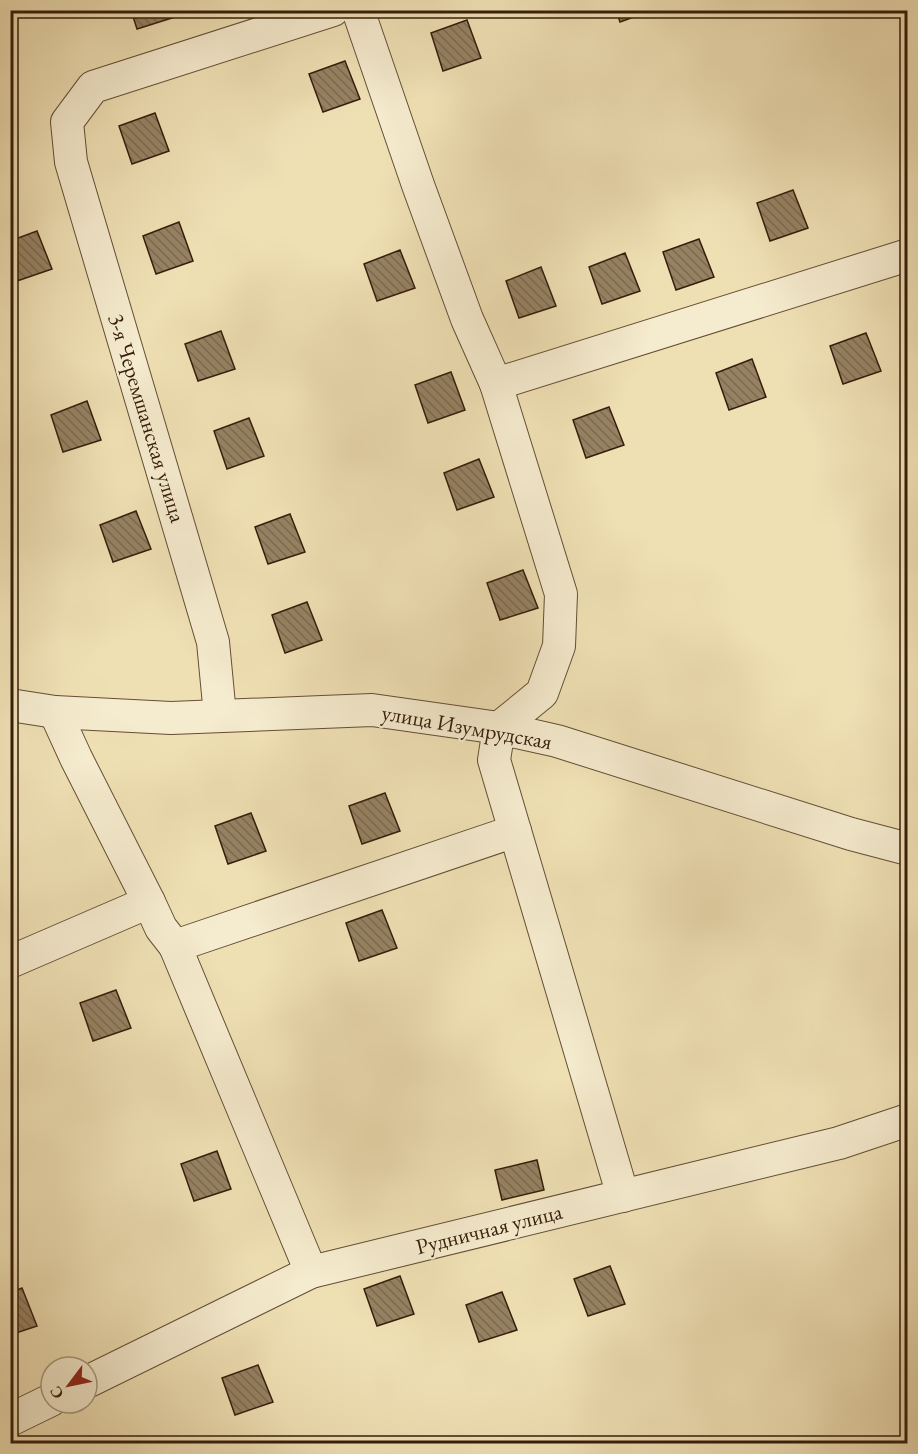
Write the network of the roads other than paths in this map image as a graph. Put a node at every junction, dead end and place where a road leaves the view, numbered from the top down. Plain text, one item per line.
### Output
1 (333, 10) edge
2 (357, 10) edge
3 (908, 255) edge
4 (496, 384) junction
5 (10, 705) edge
6 (55, 712) junction
7 (220, 715) junction
8 (499, 728) junction
9 (515, 831) junction
10 (908, 849) edge
11 (149, 902) junction
12 (175, 946) junction
13 (10, 962) edge
14 (908, 1120) edge
15 (623, 1196) junction
16 (311, 1272) junction
17 (99, 1376) edge
18 (39, 1406) edge
19 (10, 1420) edge

1 - 7 street, 3-я Черемшанская улица
2 - 4 street
3 - 4 street
4 - 8 street
5 - 6 street, улица Изумрудская
6 - 7 street, улица Изумрудская
6 - 11 street
7 - 8 street, улица Изумрудская
8 - 9 street
8 - 10 street, улица Изумрудская
9 - 12 street
9 - 15 street
11 - 12 street
11 - 13 street
12 - 16 street
14 - 15 street, Рудничная улица
15 - 16 street, Рудничная улица
16 - 17 street, Рудничная улица
18 - 19 street

